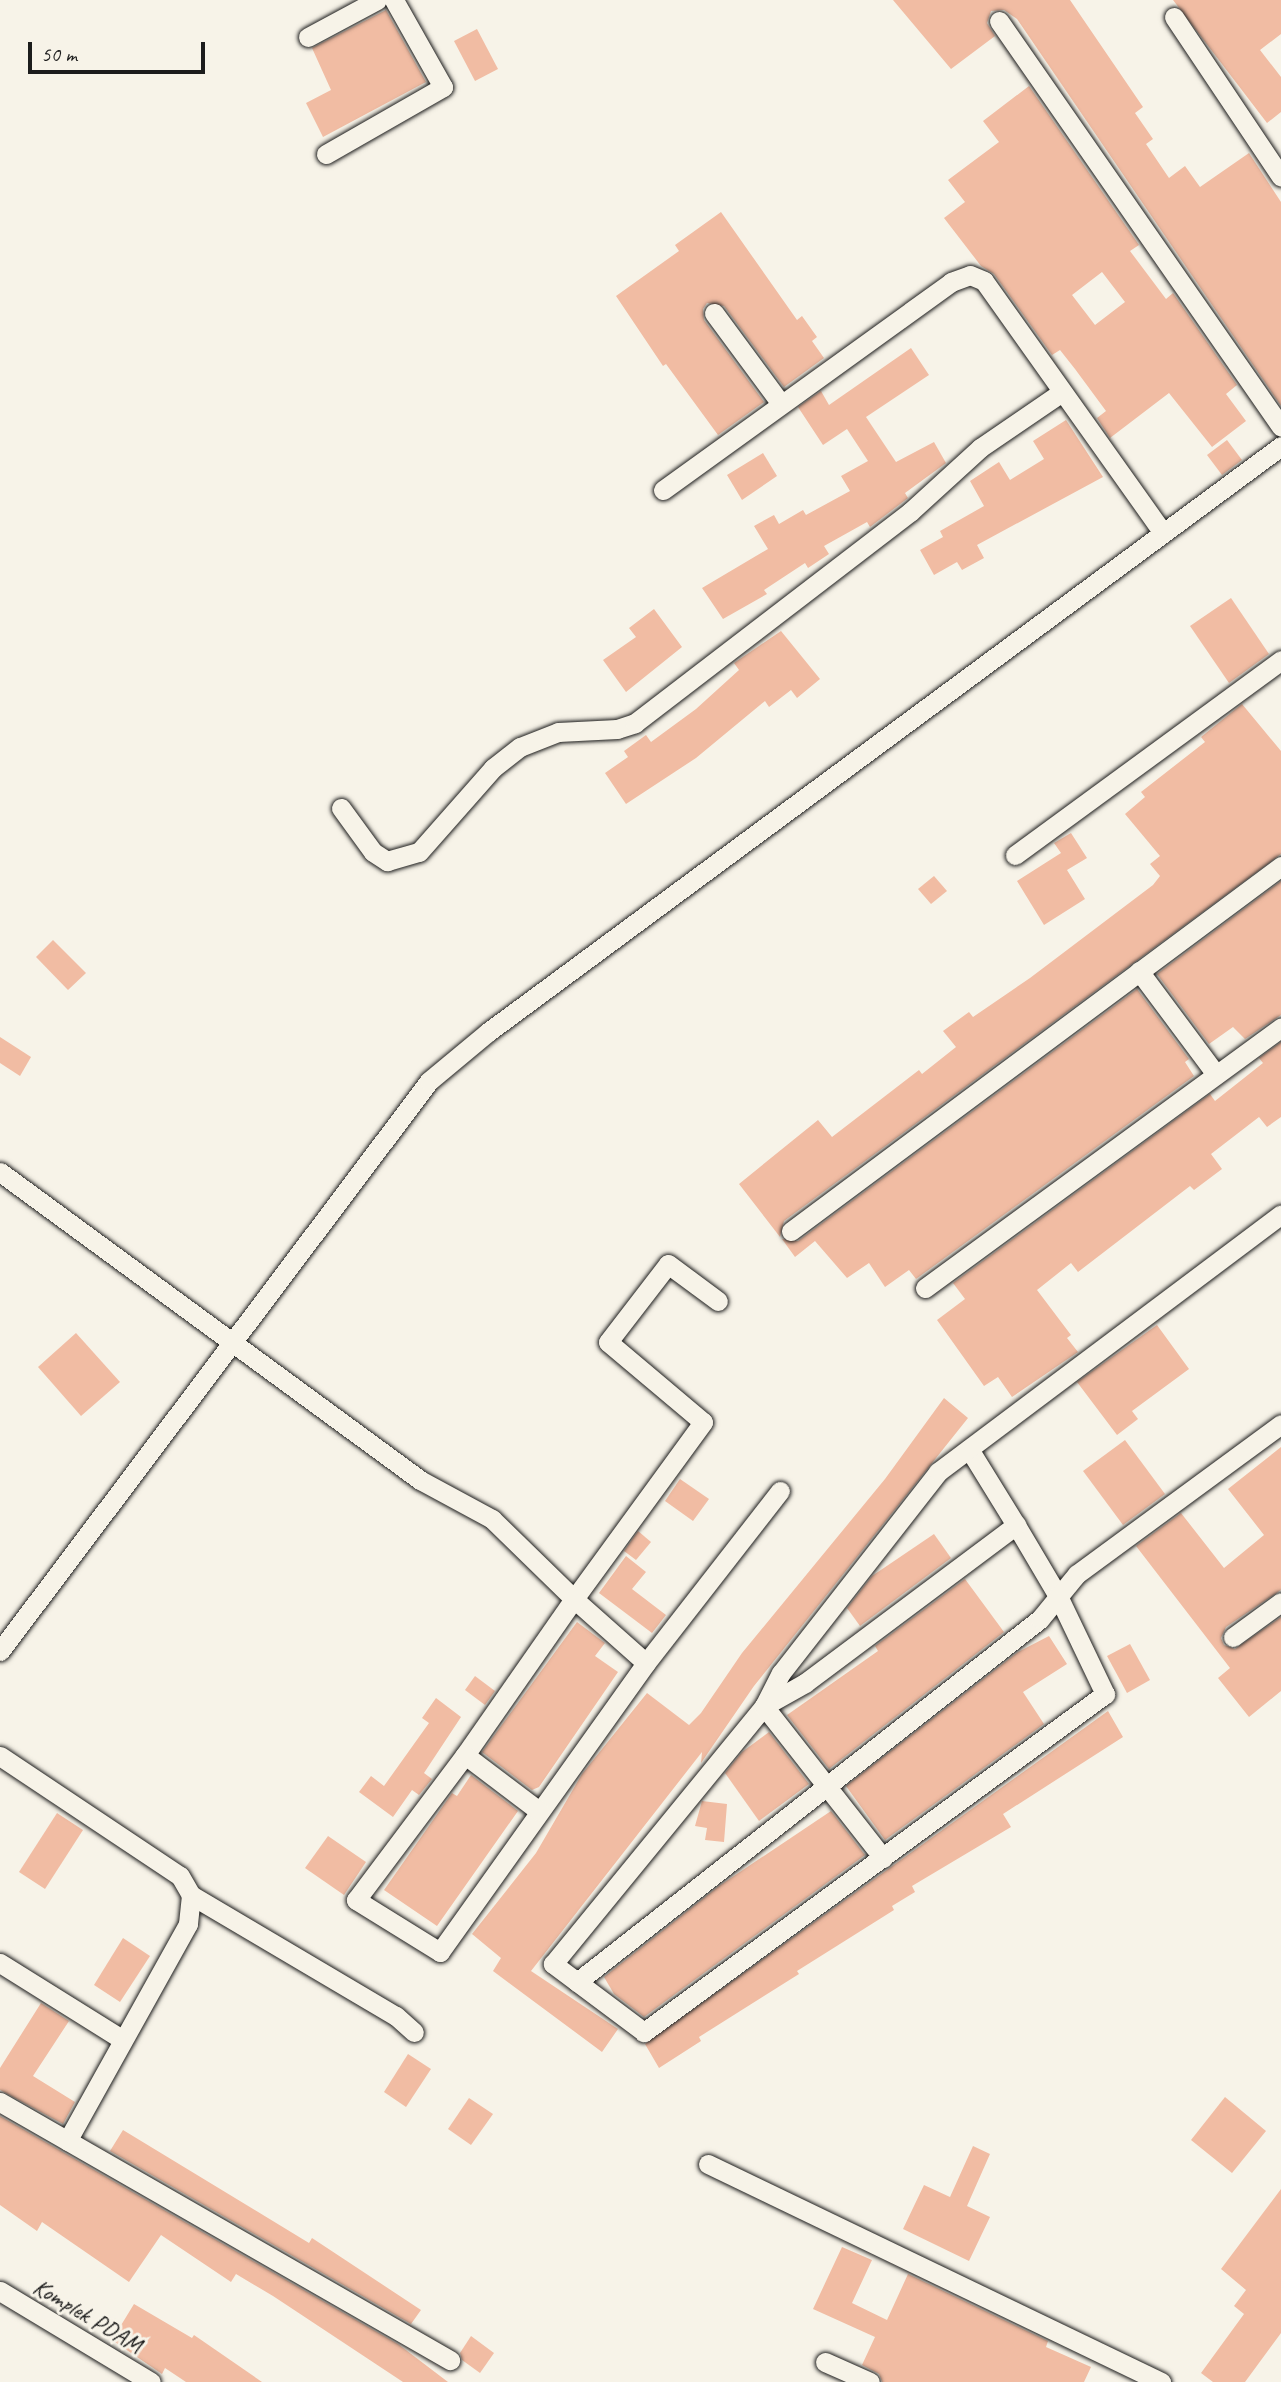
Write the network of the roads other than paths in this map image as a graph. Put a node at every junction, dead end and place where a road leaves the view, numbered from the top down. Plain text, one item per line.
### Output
1 (377, 0) edge
2 (394, 0) edge
3 (1174, 17) dead end
4 (999, 21) dead end
5 (308, 37) dead end
6 (326, 154) dead end
7 (1281, 177) edge
8 (714, 313) dead end
9 (1062, 392) junction
10 (781, 404) junction
11 (1281, 427) edge
12 (1281, 446) edge
13 (663, 490) dead end
14 (1163, 534) junction
15 (1281, 660) edge
16 (341, 808) dead end
17 (1015, 855) dead end
18 (1281, 866) edge
19 (1139, 971) junction
20 (1281, 1027) edge
21 (1214, 1073) junction
22 (0, 1172) edge
23 (1281, 1214) edge
24 (791, 1231) dead end
25 (925, 1288) dead end
26 (718, 1301) dead end
27 (229, 1343) junction
28 (1281, 1424) edge
29 (968, 1449) junction
30 (780, 1490) dead end
31 (1016, 1525) junction
32 (1058, 1596) junction
33 (574, 1600) junction
34 (1281, 1602) edge
35 (1233, 1637) dead end
36 (0, 1651) edge
37 (646, 1663) junction
38 (764, 1706) junction
39 (465, 1755) junction
40 (0, 1756) edge
41 (825, 1784) junction
42 (539, 1811) junction
43 (883, 1858) junction
44 (191, 1895) junction
45 (0, 1964) edge
46 (577, 1982) junction
47 (414, 2032) dead end
48 (123, 2040) junction
49 (0, 2102) edge
50 (67, 2141) junction
51 (708, 2164) dead end
52 (0, 2291) edge
53 (450, 2360) dead end
54 (825, 2362) dead end
55 (151, 2382) edge
56 (870, 2382) edge
57 (1161, 2382) edge

1 - 5 street
2 - 6 street
3 - 7 street
4 - 11 street
8 - 10 street
9 - 10 street
9 - 14 street
9 - 16 street
10 - 13 street
12 - 14 street
14 - 27 street
15 - 17 street
18 - 19 street
19 - 21 street
19 - 24 street
20 - 21 street
21 - 25 street
22 - 27 street
23 - 29 street
26 - 33 street
27 - 33 street
27 - 36 street
28 - 32 street
29 - 31 street
29 - 38 street
30 - 37 street
31 - 32 street
31 - 38 street
32 - 41 street
32 - 43 street
33 - 37 street
33 - 39 street
34 - 35 street
37 - 42 street
38 - 41 street
38 - 46 street
39 - 42 street
39 - 42 street
40 - 44 street
41 - 43 street
41 - 46 street
43 - 46 street
44 - 47 street
44 - 48 street
45 - 48 street
48 - 50 street
49 - 50 street
50 - 53 street
51 - 57 street
52 - 55 street, Komplek PDAM
54 - 56 street

